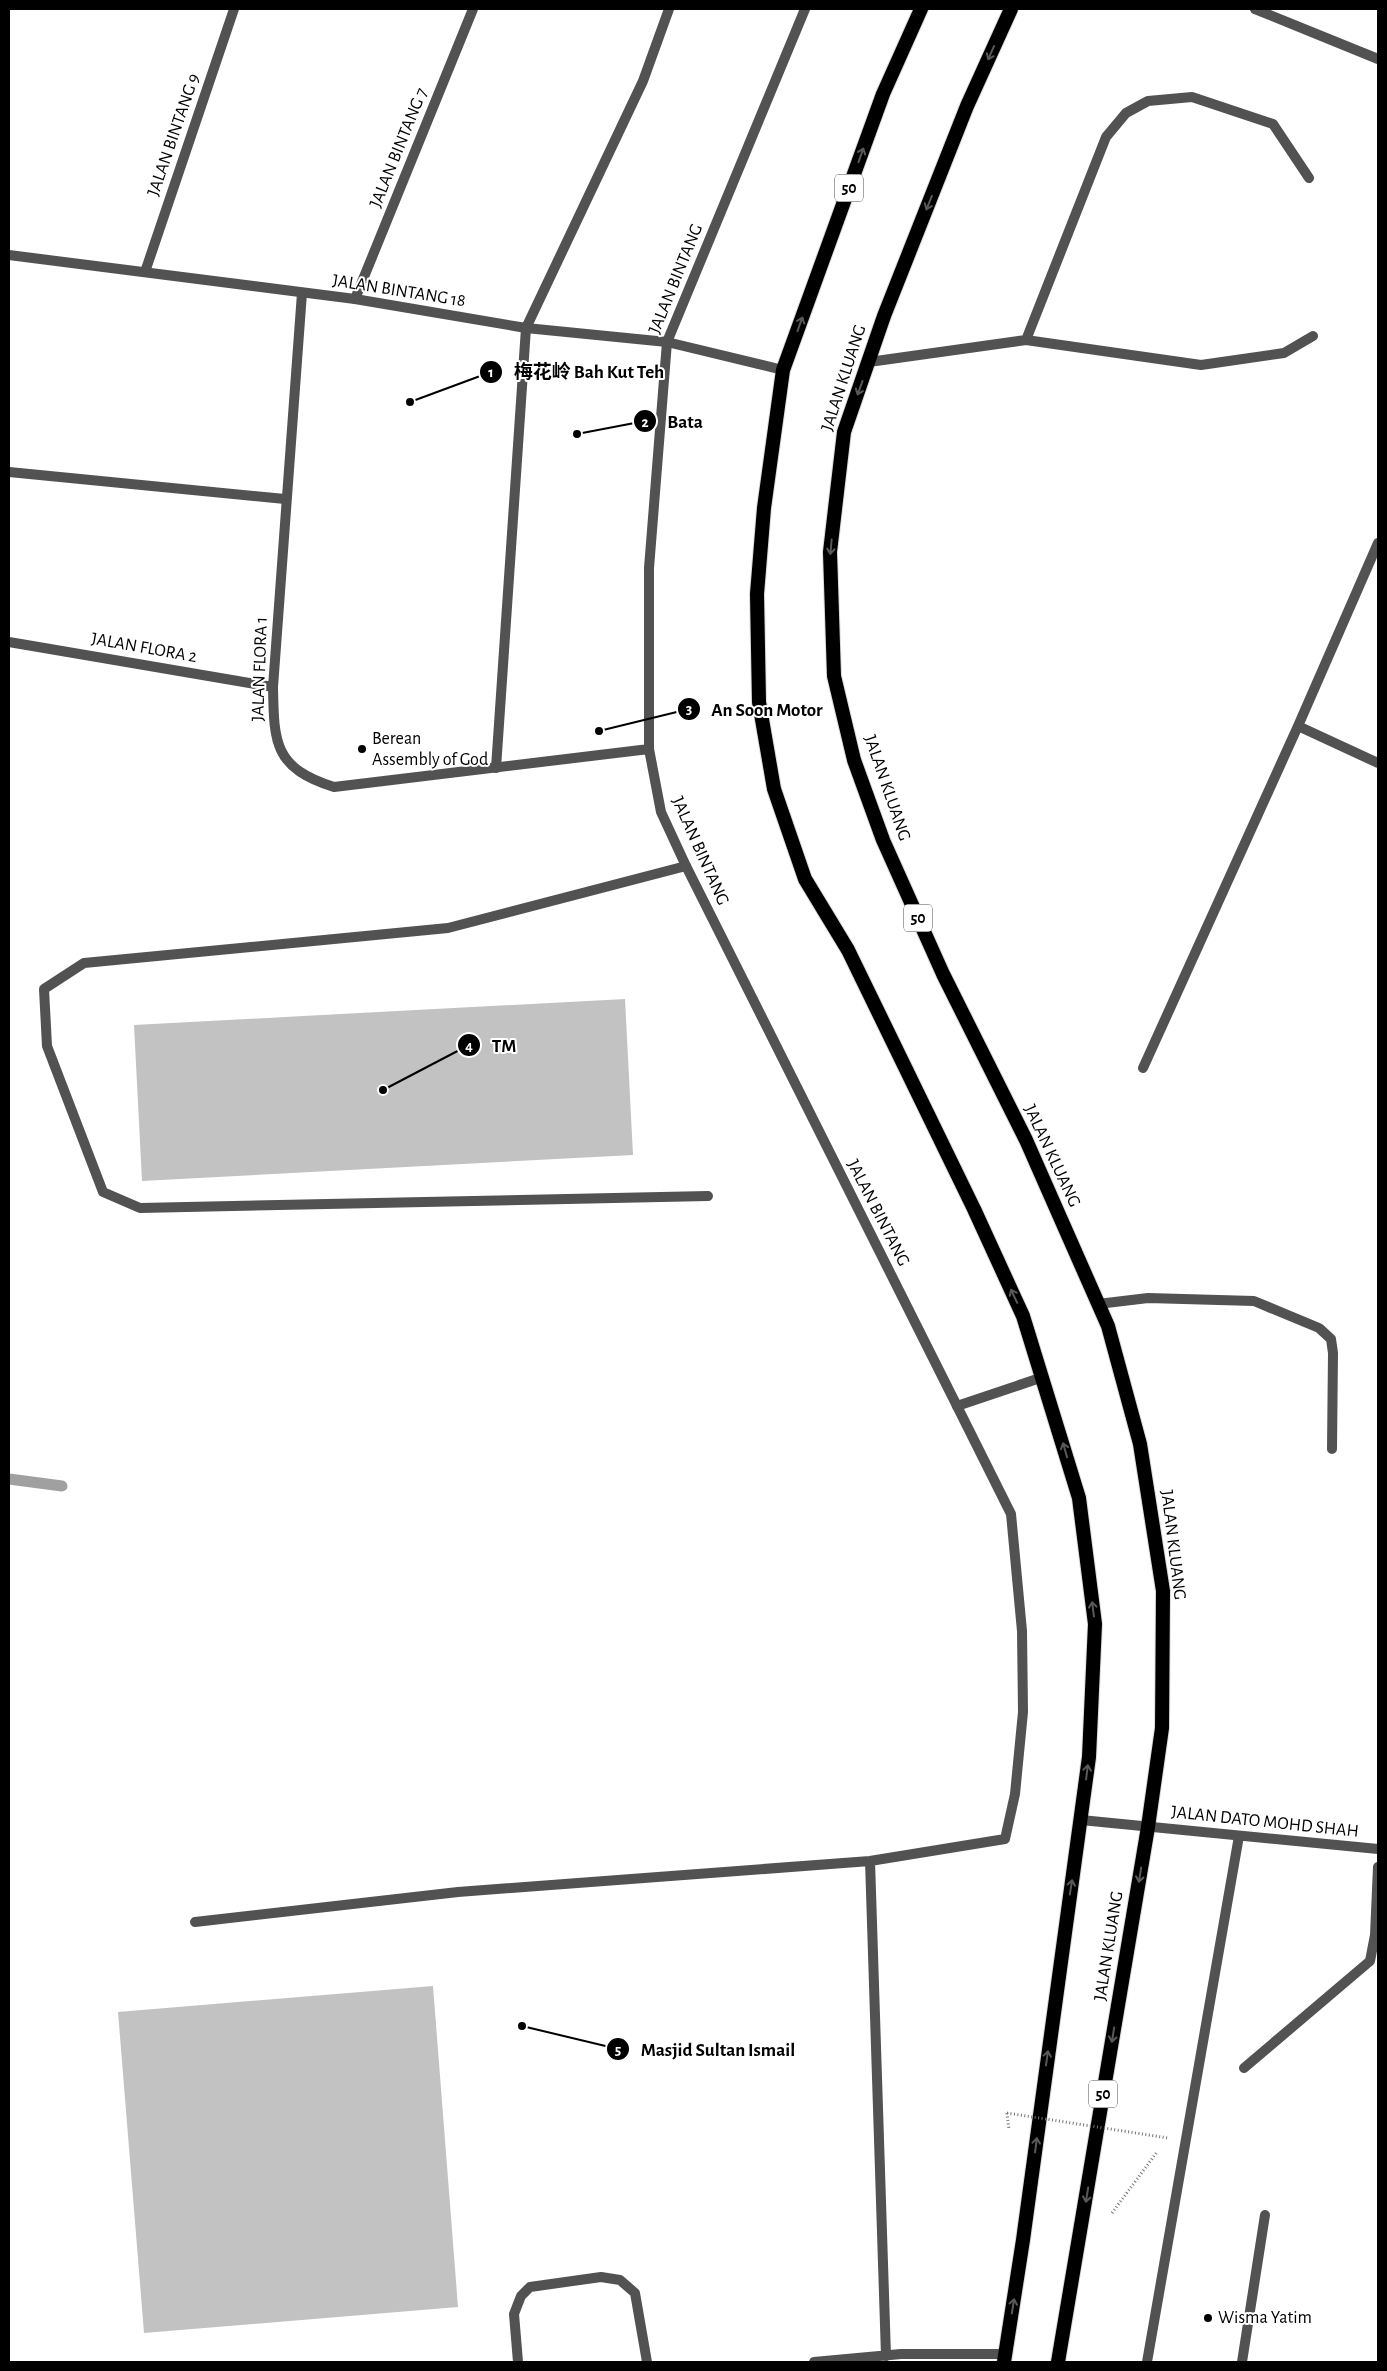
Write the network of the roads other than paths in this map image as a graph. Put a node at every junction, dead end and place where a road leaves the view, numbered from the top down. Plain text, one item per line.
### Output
1 (234, 9) edge
2 (473, 9) edge
3 (669, 9) edge
4 (805, 9) edge
5 (921, 9) edge
6 (1011, 9) edge
7 (1255, 9) edge
8 (1378, 59) edge
9 (1309, 178) dead end
10 (9, 255) edge
11 (145, 272) junction
12 (302, 293) junction
13 (356, 299) junction
14 (526, 328) junction
15 (1313, 336) dead end
16 (1026, 340) junction
17 (667, 342) junction
18 (869, 362) junction
19 (783, 370) junction
20 (9, 472) edge
21 (286, 498) junction
22 (1378, 542) edge
23 (9, 642) edge
24 (273, 686) junction
25 (1298, 726) junction
26 (649, 749) junction
27 (1378, 763) edge
28 (496, 768) junction
29 (686, 866) junction
30 (1143, 1068) dead end
31 (708, 1196) dead end
32 (1098, 1304) junction
33 (1043, 1377) junction
34 (957, 1406) junction
35 (1332, 1449) dead end
36 (1082, 1820) junction
37 (1148, 1827) junction
38 (1239, 1836) junction
39 (1378, 1849) edge
40 (870, 1861) junction
41 (1378, 1867) edge
42 (195, 1922) dead end
43 (1244, 2068) dead end
44 (1265, 2214) dead end
45 (886, 2356) junction
46 (1005, 2358) edge
47 (518, 2362) edge
48 (647, 2362) edge
49 (814, 2362) edge
50 (1058, 2362) edge
51 (1147, 2362) edge
52 (1242, 2362) edge

1 - 11 street, JALAN BINTANG 9
2 - 13 street, JALAN BINTANG 7
3 - 14 street
4 - 17 street, JALAN BINTANG
19 -> 5 highway, 50
6 -> 18 highway, JALAN KLUANG / 50
7 - 8 street
9 - 16 street
10 - 11 street, JALAN BINTANG 18
11 - 12 street, JALAN BINTANG 18
12 - 13 street, JALAN BINTANG 18
12 - 21 street, JALAN FLORA 1
13 - 14 street, JALAN BINTANG 18
14 - 17 street, JALAN BINTANG 18
14 - 28 street
15 - 16 street
16 - 18 street
17 - 19 street, JALAN BINTANG 18
17 - 26 street, JALAN BINTANG
18 -> 32 highway, JALAN KLUANG / 50
33 -> 19 highway, 50
20 - 21 street
21 - 24 street, JALAN FLORA 1
22 - 25 street
23 - 24 street, JALAN FLORA 2
24 - 28 street, JALAN FLORA 1
25 - 27 street
25 - 30 street
26 - 28 street, JALAN FLORA 1
26 - 29 street, JALAN BINTANG
29 - 31 street
29 - 34 street, JALAN BINTANG
32 - 35 street
32 - 37 highway, JALAN KLUANG / 50
33 - 34 street
36 -> 33 highway, 50
34 - 40 street, JALAN BINTANG
36 - 37 street, JALAN DATO MOHD SHAH
46 -> 36 highway, 50
37 - 38 street, JALAN DATO MOHD SHAH
37 -> 50 highway, JALAN KLUANG / 50
38 - 39 street, JALAN DATO MOHD SHAH
38 - 51 street
40 - 42 street
40 - 45 street
41 - 43 street
44 - 52 street
45 - 46 street
45 - 49 street
47 - 48 street

